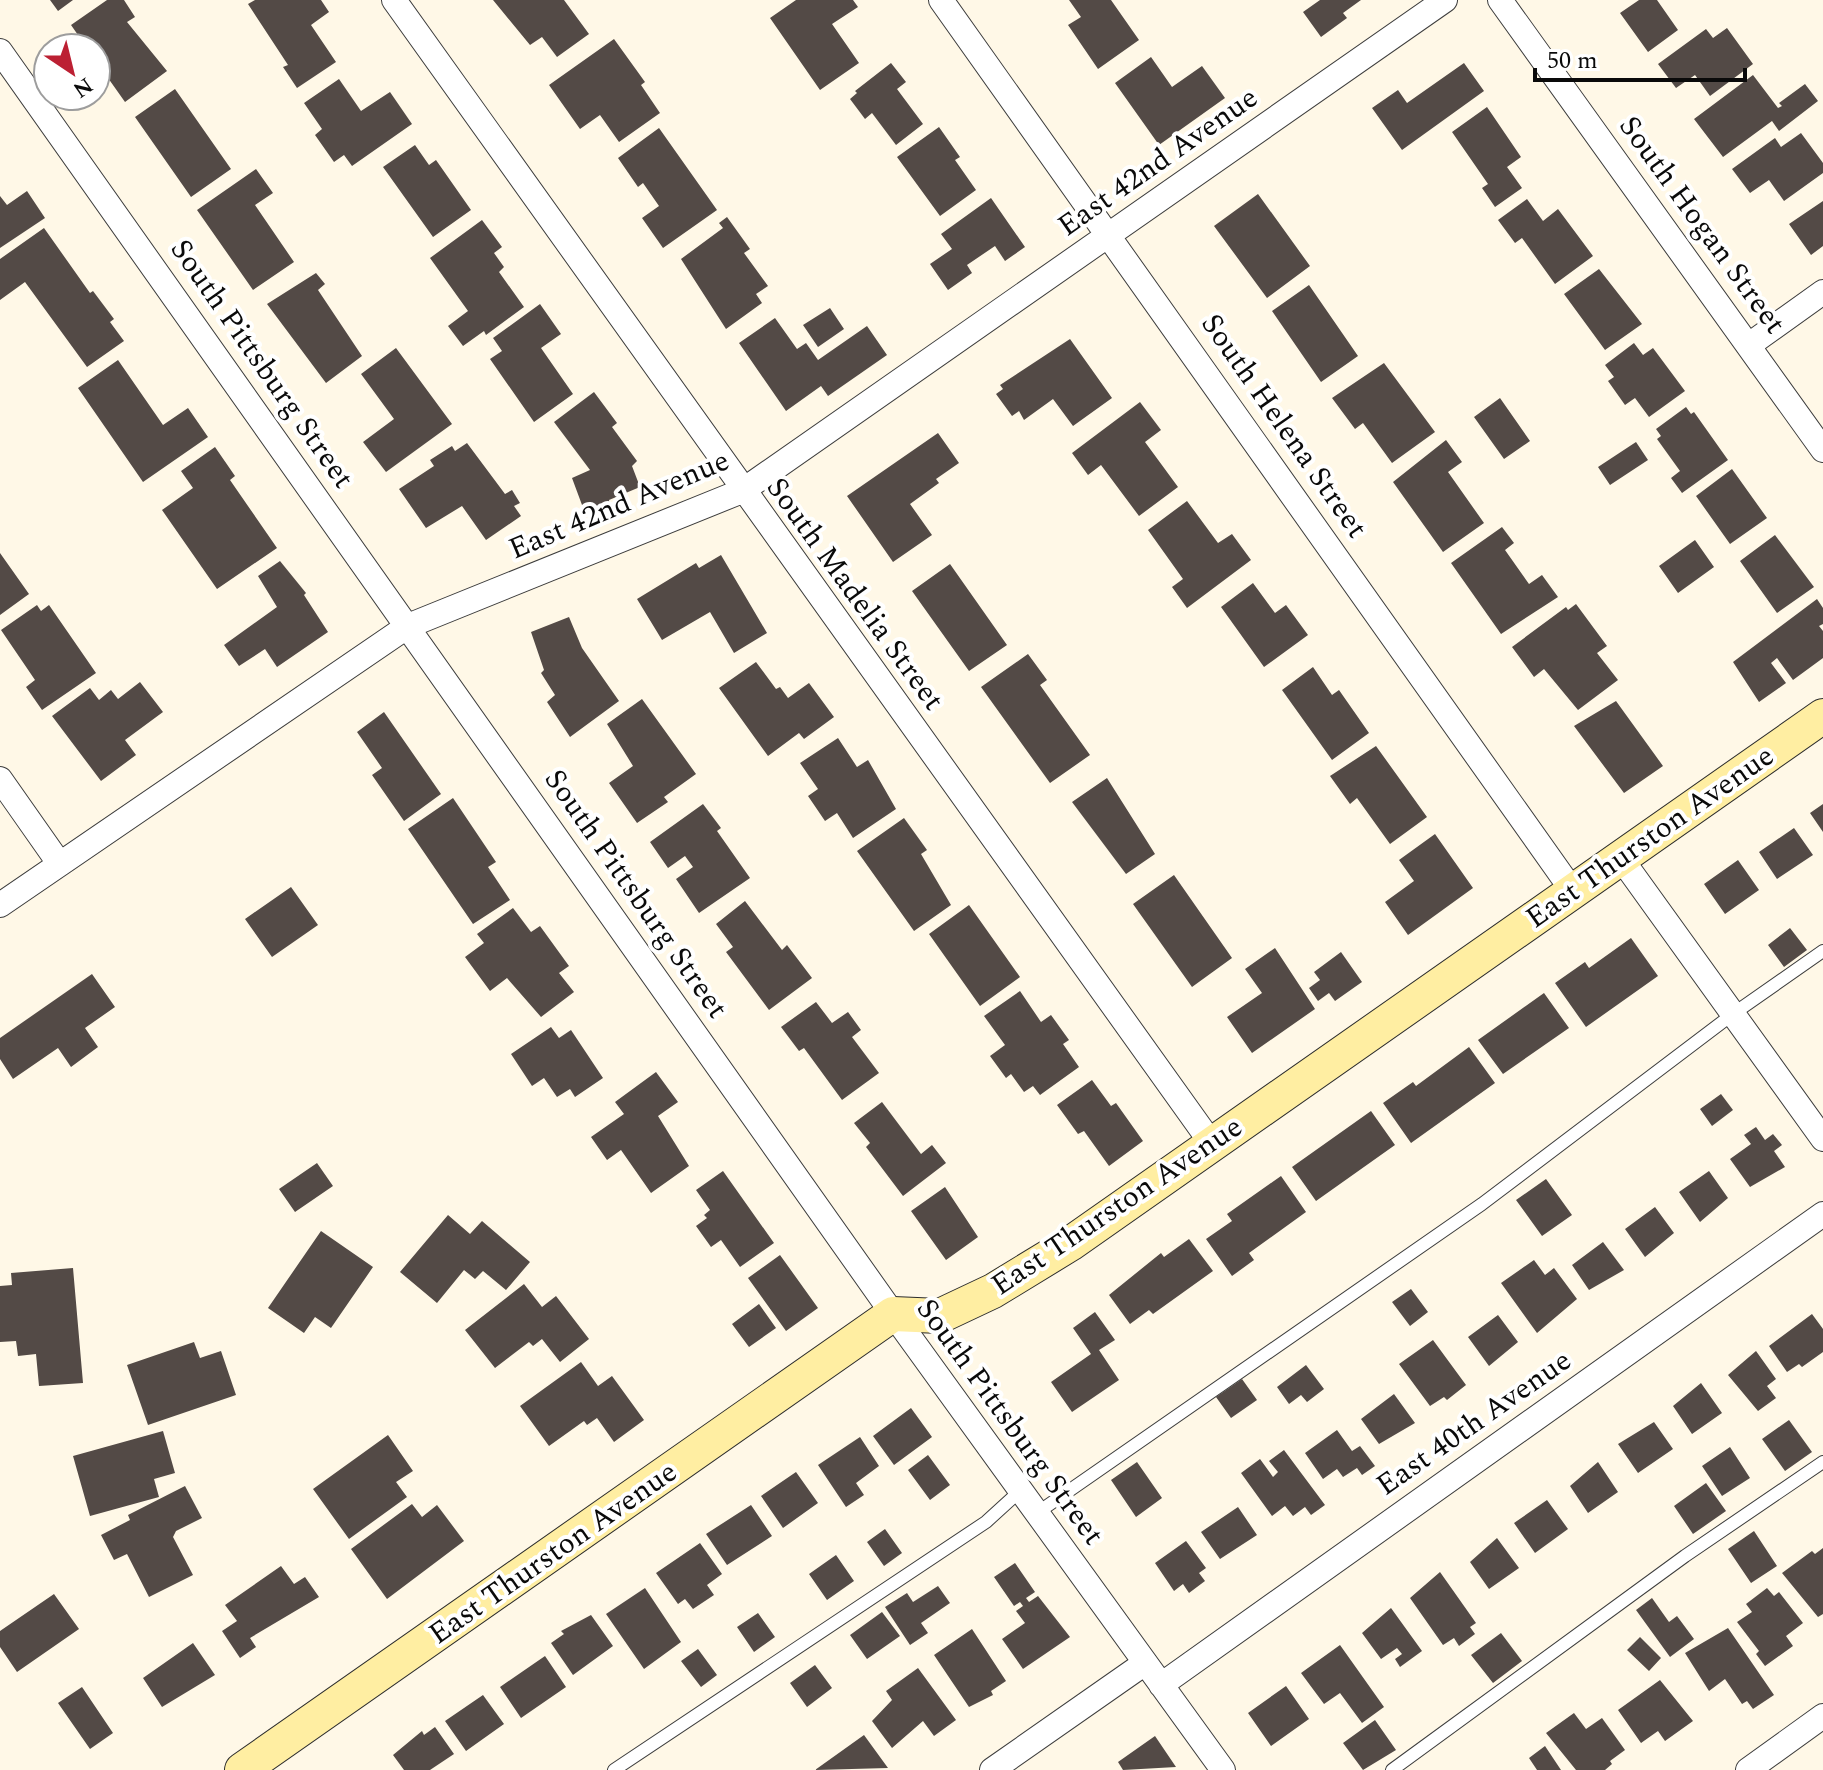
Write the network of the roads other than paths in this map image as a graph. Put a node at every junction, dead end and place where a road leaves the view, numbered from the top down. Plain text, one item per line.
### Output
1 (394, 0) edge
2 (941, 0) edge
3 (1445, 0) edge
4 (1500, 0) edge
5 (0, 51) edge
6 (1110, 235) junction
7 (1823, 292) edge
8 (1749, 345) junction
9 (1823, 450) edge
10 (742, 491) junction
11 (408, 626) junction
12 (1823, 716) edge
13 (0, 779) edge
14 (1620, 857) junction
15 (59, 863) junction
16 (1572, 890) junction
17 (0, 905) edge
18 (1823, 951) edge
19 (1733, 1014) junction
20 (1823, 1139) edge
21 (1212, 1144) junction
22 (1823, 1214) edge
23 (893, 1314) junction
24 (1823, 1462) edge
25 (1020, 1491) junction
26 (1037, 1513) junction
27 (1145, 1663) junction
28 (1161, 1685) junction
29 (1823, 1716) edge
30 (242, 1770) edge
31 (614, 1770) edge
32 (992, 1770) edge
33 (1223, 1770) edge
34 (1392, 1770) edge
35 (1748, 1770) edge

1 - 10 street, South Madelia Street
2 - 6 street, South Helena Street
3 - 6 street, East 42nd Avenue
4 - 8 street, South Hogan Street
5 - 11 street, South Pittsburg Street
6 - 10 street, East 42nd Avenue
6 - 16 street, South Helena Street
7 - 8 street
8 - 9 street, South Hogan Street
10 - 11 street, East 42nd Avenue
10 - 21 street, South Madelia Street
11 - 15 street, East 42nd Avenue
11 - 23 street, South Pittsburg Street
12 - 14 street, East Thurston Avenue
13 - 15 street
14 - 16 street, East Thurston Avenue
14 - 19 street
15 - 17 street, East 42nd Avenue
16 - 21 street, East Thurston Avenue
18 - 19 lane
19 - 20 street
19 - 26 lane
21 - 23 street, East Thurston Avenue
22 - 28 street, East 40th Avenue
23 - 25 street, South Pittsburg Street
23 - 30 street, East Thurston Avenue
24 - 34 lane
25 - 26 street, South Pittsburg Street
25 - 31 lane
26 - 27 street, South Pittsburg Street
27 - 28 street, South Pittsburg Street
27 - 32 street
28 - 33 street, South Pittsburg Street
29 - 35 street

